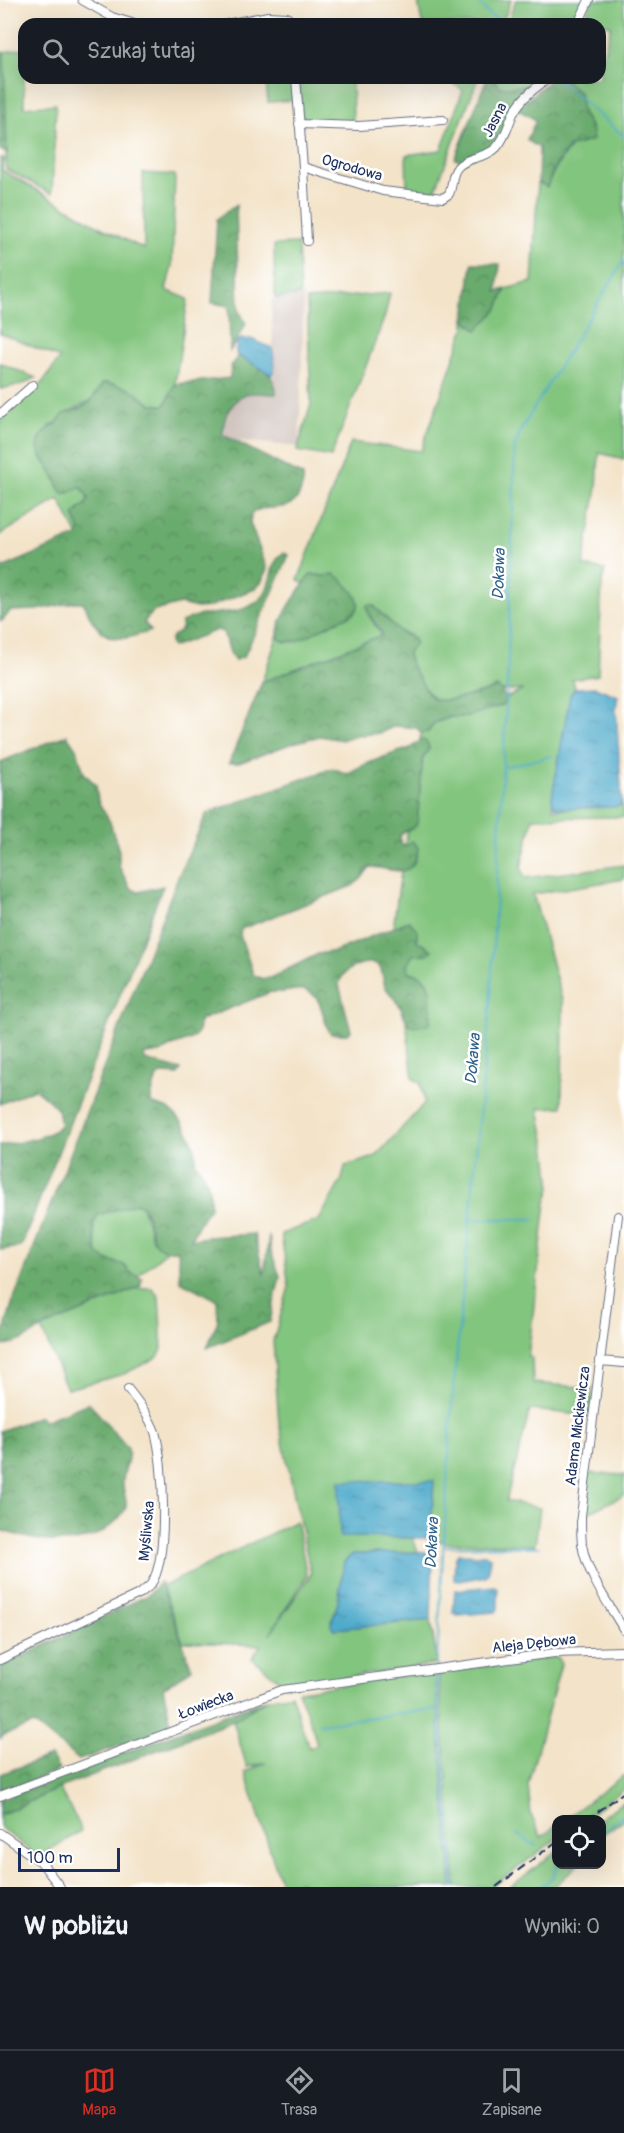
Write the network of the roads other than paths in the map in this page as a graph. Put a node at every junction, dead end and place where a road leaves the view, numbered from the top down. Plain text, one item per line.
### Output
1 (82, 0) edge
2 (590, 0) edge
3 (115, 18) edge
4 (260, 18) edge
5 (288, 18) edge
6 (581, 18) edge
7 (296, 84) edge
8 (541, 84) edge
9 (443, 120) dead end
10 (299, 124) junction
11 (303, 167) junction
12 (446, 197) joint
13 (307, 241) dead end
14 (33, 385) dead end
15 (0, 414) edge
16 (618, 1216) dead end
17 (600, 1361) junction
18 (624, 1363) edge
19 (128, 1389) dead end
20 (624, 1630) edge
21 (624, 1651) edge
22 (0, 1660) edge
23 (430, 1670) joint
24 (0, 1796) edge
25 (0, 1833) edge
26 (60, 1887) edge

1 - 3 street
2 - 6 street
4 - 5 street
7 - 10 street, Ogrodowa
8 - 12 street, Jasna
9 - 10 street
10 - 11 street, Ogrodowa
11 - 12 street, Ogrodowa
11 - 13 street
14 - 15 street
16 - 17 street, Adama Mickiewicza
17 - 18 street
17 - 20 street, Adama Mickiewicza
19 - 22 street, Myśliwska
21 - 23 street, Aleja Dębowa
23 - 24 street, Łowiecka
25 - 26 street

